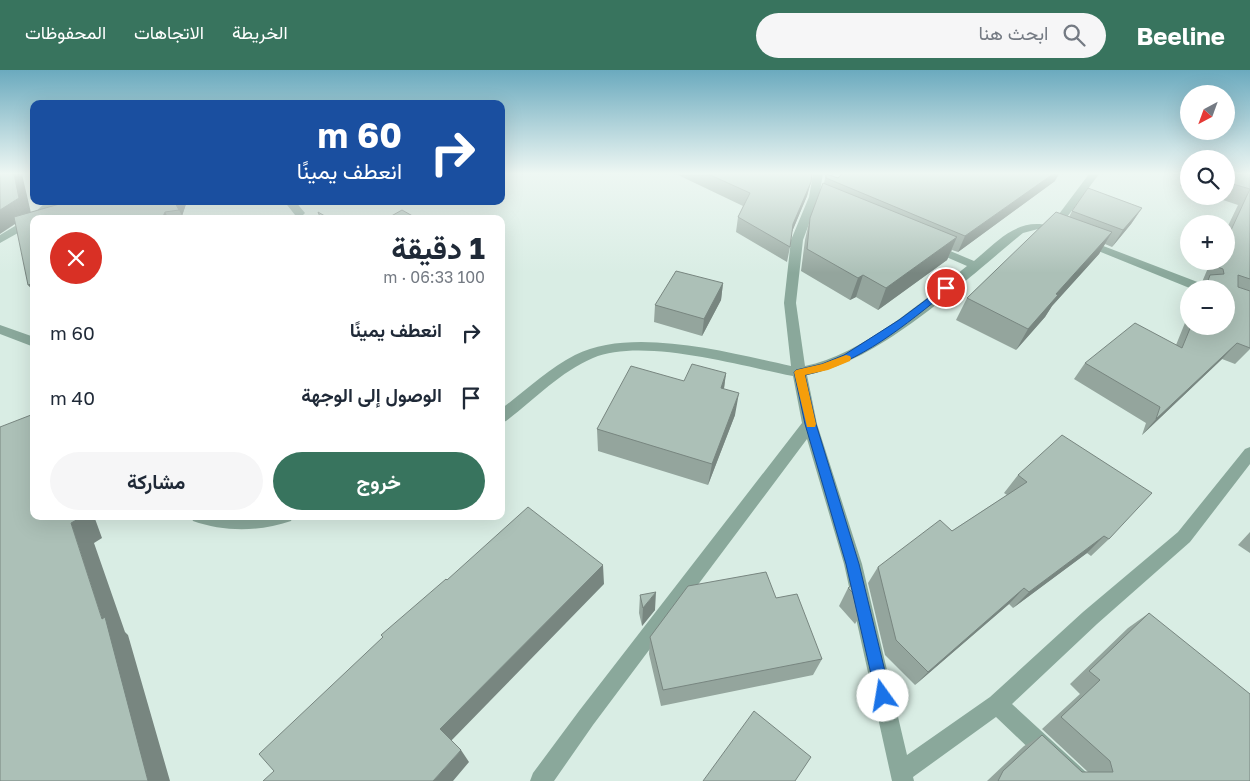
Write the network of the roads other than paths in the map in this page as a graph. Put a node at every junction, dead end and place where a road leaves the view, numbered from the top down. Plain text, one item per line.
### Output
1 (294, 207) edge
2 (814, 207) edge
3 (1069, 207) edge
4 (299, 213) dead end
5 (30, 221) edge
6 (1053, 229) junction
7 (0, 240) edge
8 (921, 242) edge
9 (974, 265) junction
10 (1181, 280) edge
11 (0, 329) edge
12 (30, 340) edge
13 (800, 372) junction
14 (505, 414) edge
15 (810, 424) junction
16 (1250, 453) edge
17 (210, 520) edge
18 (262, 520) edge
19 (997, 704) junction
20 (902, 777) edge
21 (541, 781) edge
22 (1079, 781) edge

1 - 4 street
2 - 13 street
3 - 6 street
5 - 7 street
6 - 9 street
6 - 10 street
8 - 9 street
9 - 13 street
11 - 12 street
13 - 14 street
13 - 15 street
15 - 20 street
15 - 21 street
16 - 19 street
17 - 18 street
19 - 20 street
19 - 22 street

